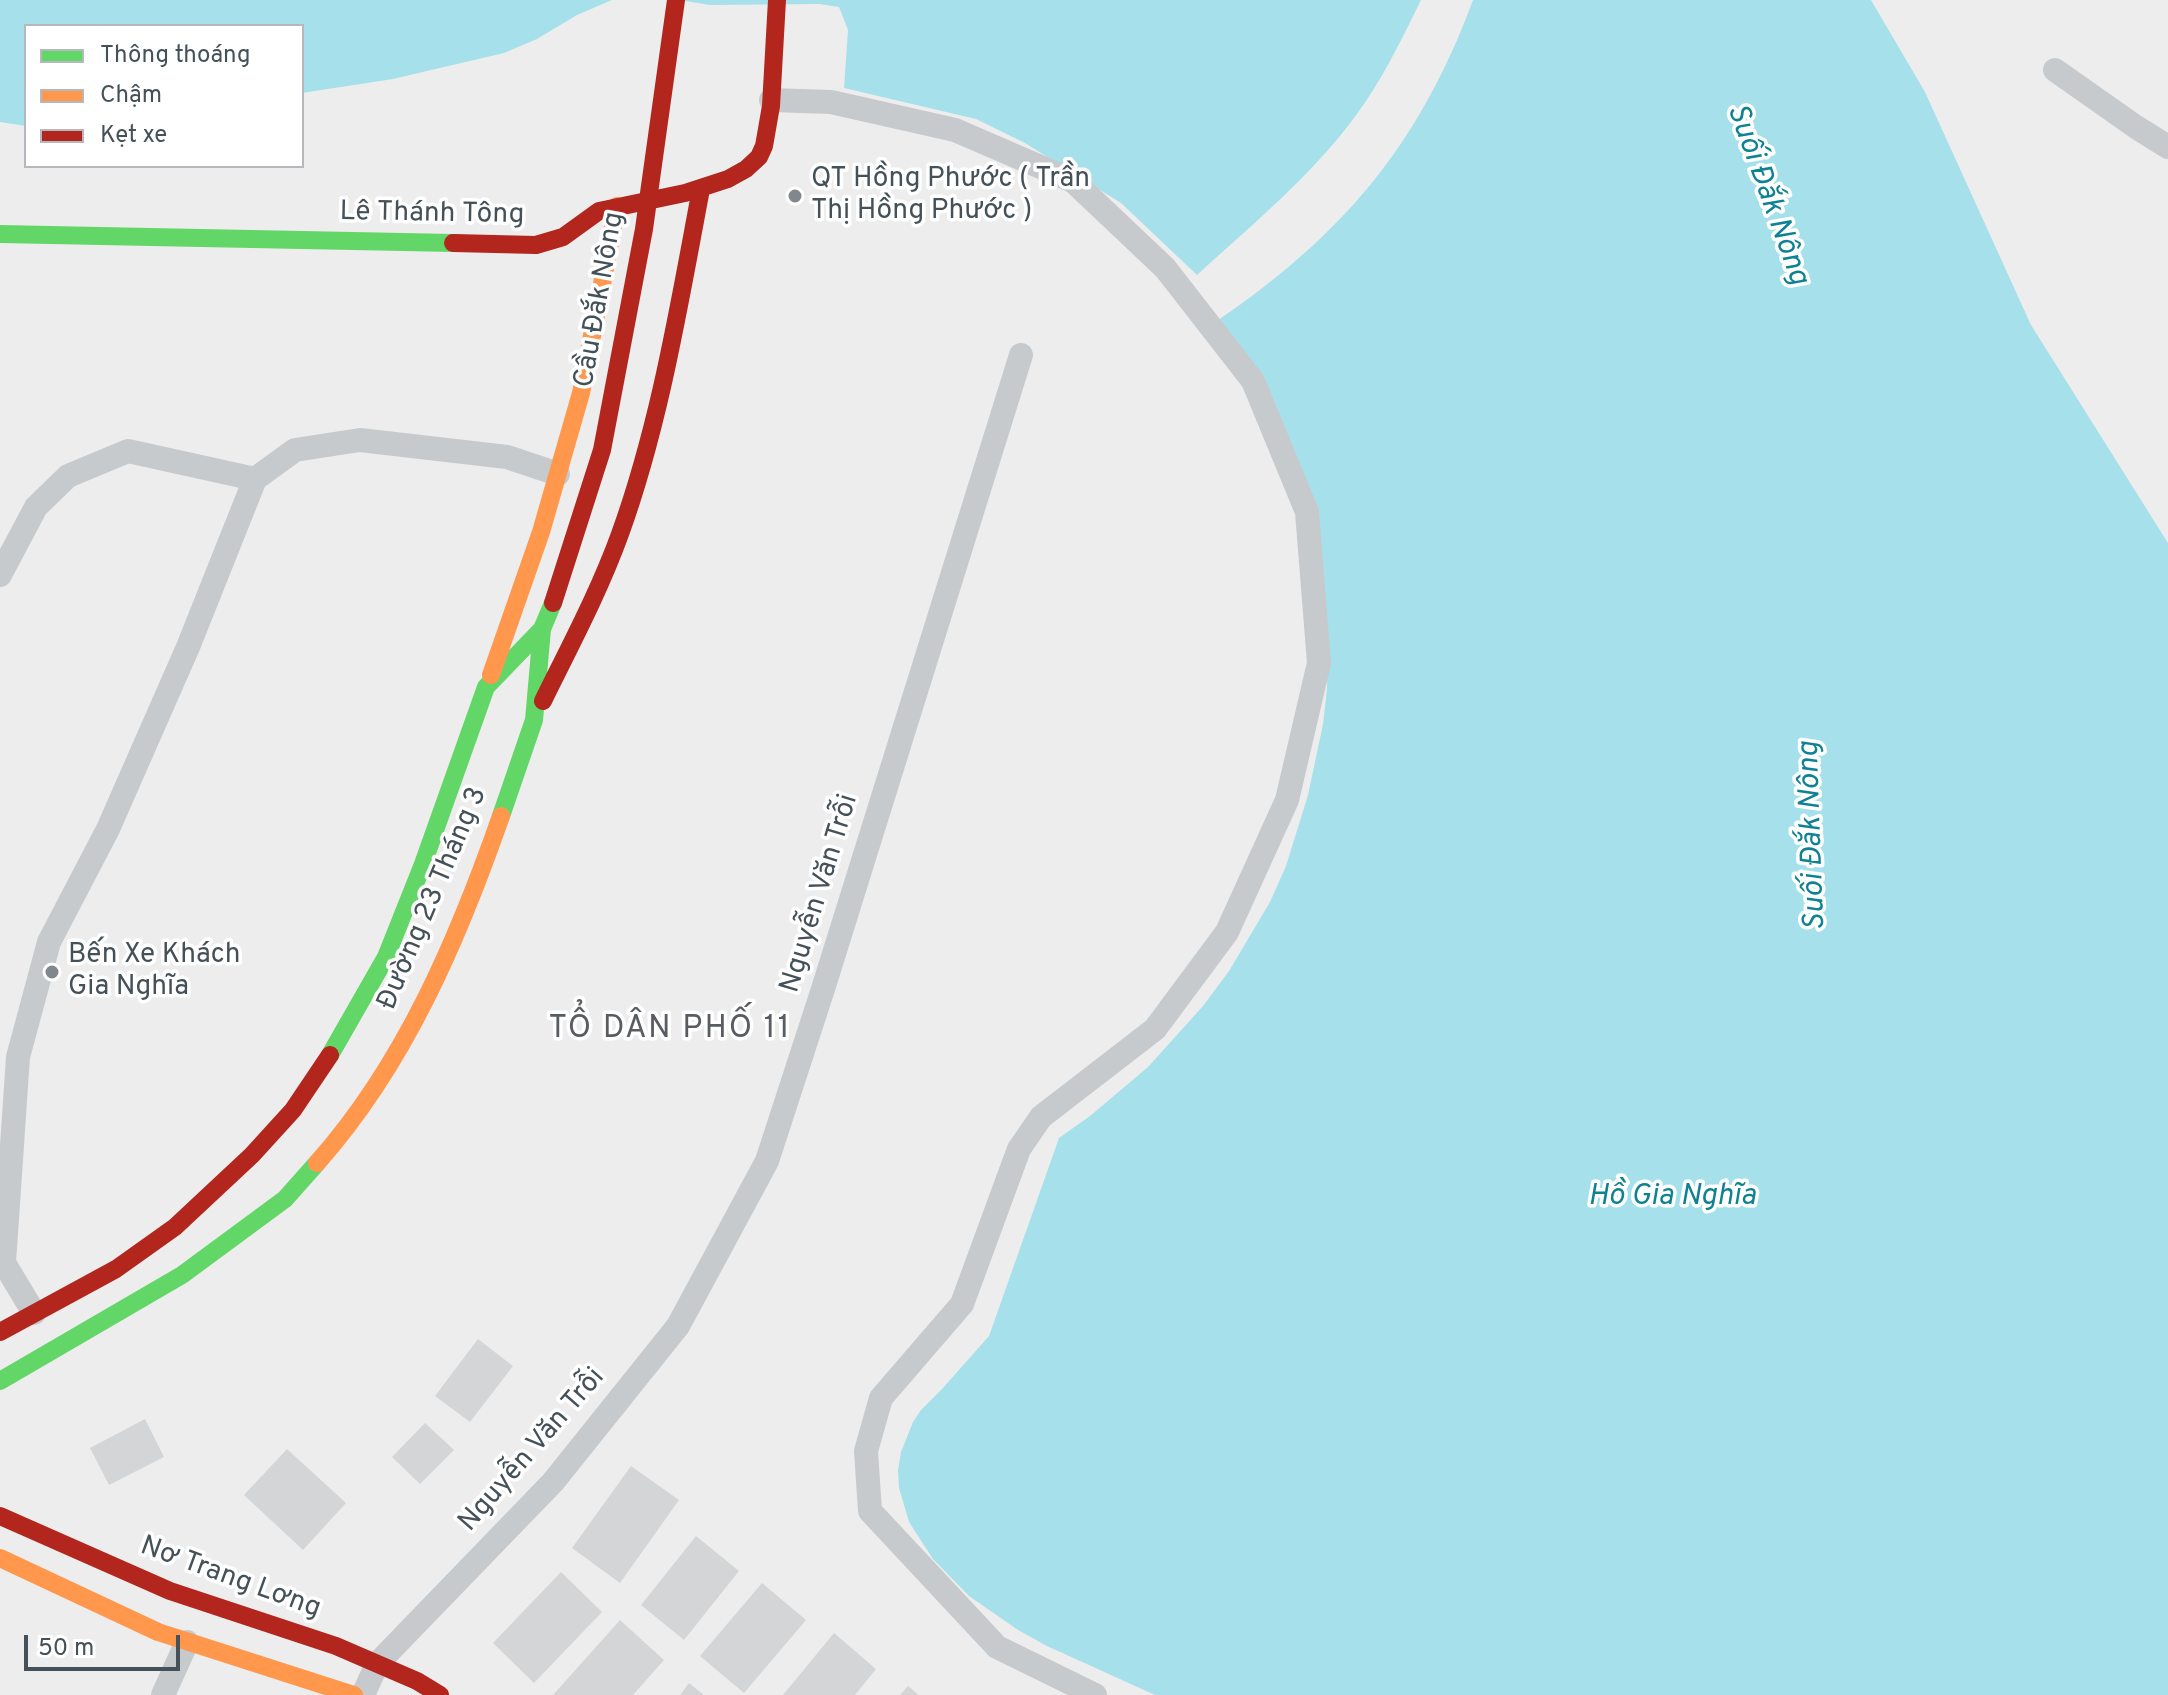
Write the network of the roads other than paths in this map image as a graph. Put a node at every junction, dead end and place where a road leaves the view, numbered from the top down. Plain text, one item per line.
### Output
1 (676, 0) edge
2 (777, 0) edge
3 (2055, 70) dead end
4 (771, 100) junction
5 (2168, 147) edge
6 (701, 189) junction
7 (617, 206) junction
8 (0, 234) edge
9 (1021, 355) dead end
10 (558, 474) junction
11 (255, 479) junction
12 (0, 575) edge
13 (553, 603) joint
14 (542, 629) junction
15 (486, 687) junction
16 (534, 720) junction
17 (34, 1313) junction
18 (0, 1332) edge
19 (0, 1381) edge
20 (0, 1516) edge
21 (0, 1558) edge
22 (187, 1642) junction
23 (377, 1664) junction
24 (163, 1695) edge
25 (354, 1695) edge
26 (363, 1695) edge
27 (440, 1695) edge
28 (1095, 1695) edge

1 - 13 main road, Cầu Đắk Nông, bridge
2 - 4 main road, Lê Thánh Tông
3 - 5 street
4 - 6 main road, Lê Thánh Tông
4 - 28 street
6 - 7 main road, Lê Thánh Tông
6 - 16 main road
7 - 8 main road, Lê Thánh Tông
7 - 10 main road
9 - 23 street, Nguyễn Văn Trỗi
10 - 11 street
10 - 15 main road
11 - 12 street
11 - 17 street
13 - 14 main road, Đường 23 Tháng 3
14 - 15 main road, Đường 23 Tháng 3
14 - 16 main road, Đường 23 Tháng 3
15 - 17 main road, Đường 23 Tháng 3
16 - 19 main road, Đường 23 Tháng 3
17 - 18 main road, Đường 23 Tháng 3
20 - 23 main road, Nơ Trang Lơng
21 - 22 main road
22 - 24 street
22 - 25 main road
23 - 26 street, Nguyễn Văn Trỗi
23 - 27 main road, Nơ Trang Lơng

